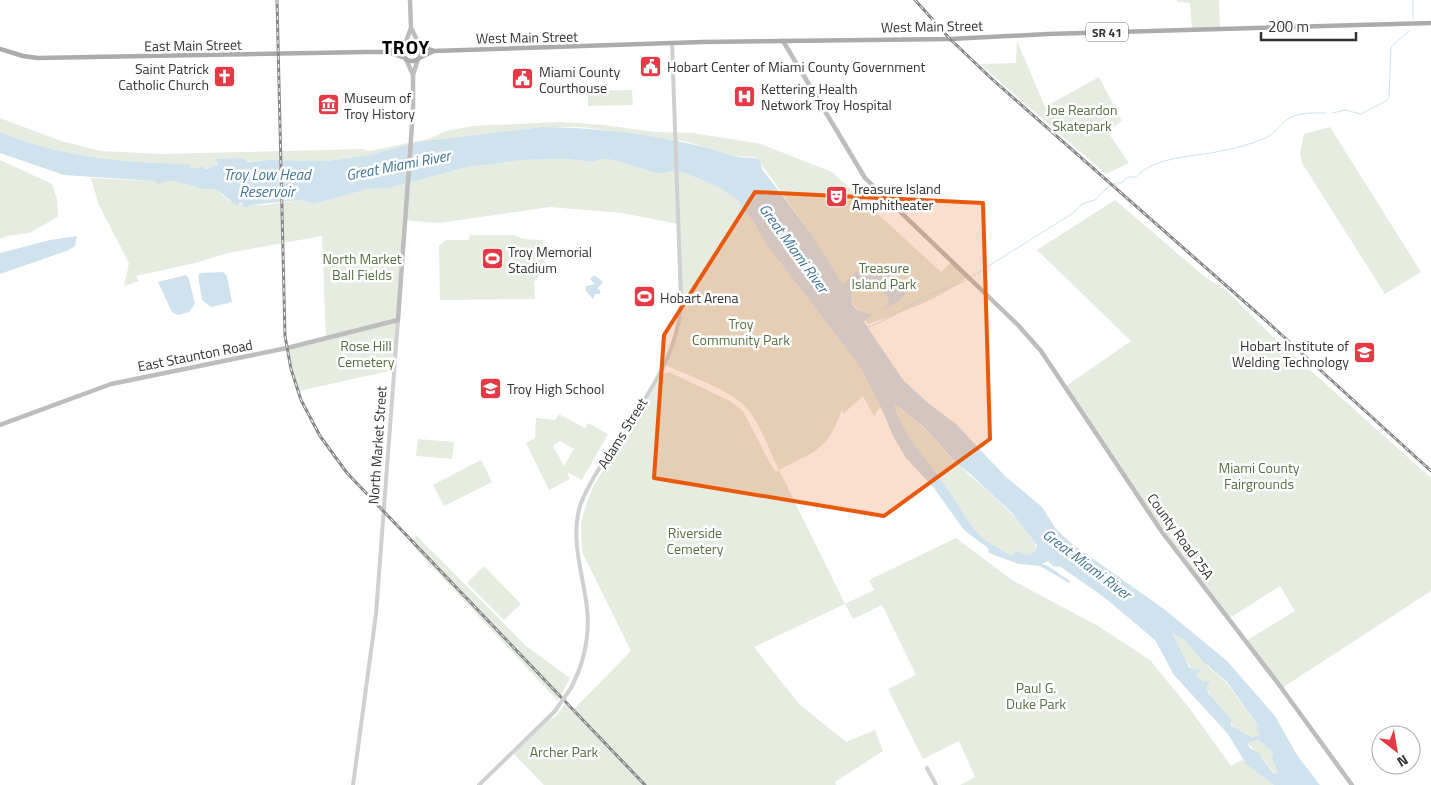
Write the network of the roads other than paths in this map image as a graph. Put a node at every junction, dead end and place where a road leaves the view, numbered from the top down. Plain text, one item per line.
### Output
1 (410, 0) edge
2 (1431, 23) edge
3 (411, 28) junction
4 (416, 37) junction
5 (783, 41) junction
6 (672, 43) junction
7 (404, 44) junction
8 (419, 45) junction
9 (0, 49) edge
10 (432, 50) junction
11 (388, 52) junction
12 (404, 59) junction
13 (419, 59) junction
14 (413, 75) junction
15 (398, 320) junction
16 (0, 425) edge
17 (927, 768) dead end
18 (353, 785) edge
19 (479, 785) edge
20 (936, 785) edge
21 (1352, 785) edge

1 - 3 main road
2 - 5 main road, West Main Street / SR 41
3 - 4 main road
3 - 7 main road
4 - 8 main road
4 - 10 main road
5 - 6 main road, West Main Street
5 - 21 main road, County Road 25A
6 - 10 main road, West Main Street
6 - 19 street, Adams Street, bridge
7 - 8 main road
7 - 11 main road
7 - 12 main road
8 - 10 main road
8 - 13 main road
9 - 11 main road, East Main Street
10 - 13 main road
11 - 12 main road
12 - 13 main road
12 - 14 main road
13 - 14 main road
14 - 15 main road, North Market Street
15 - 16 main road, East Staunton Road
15 - 18 street, North Market Street
17 - 20 street

